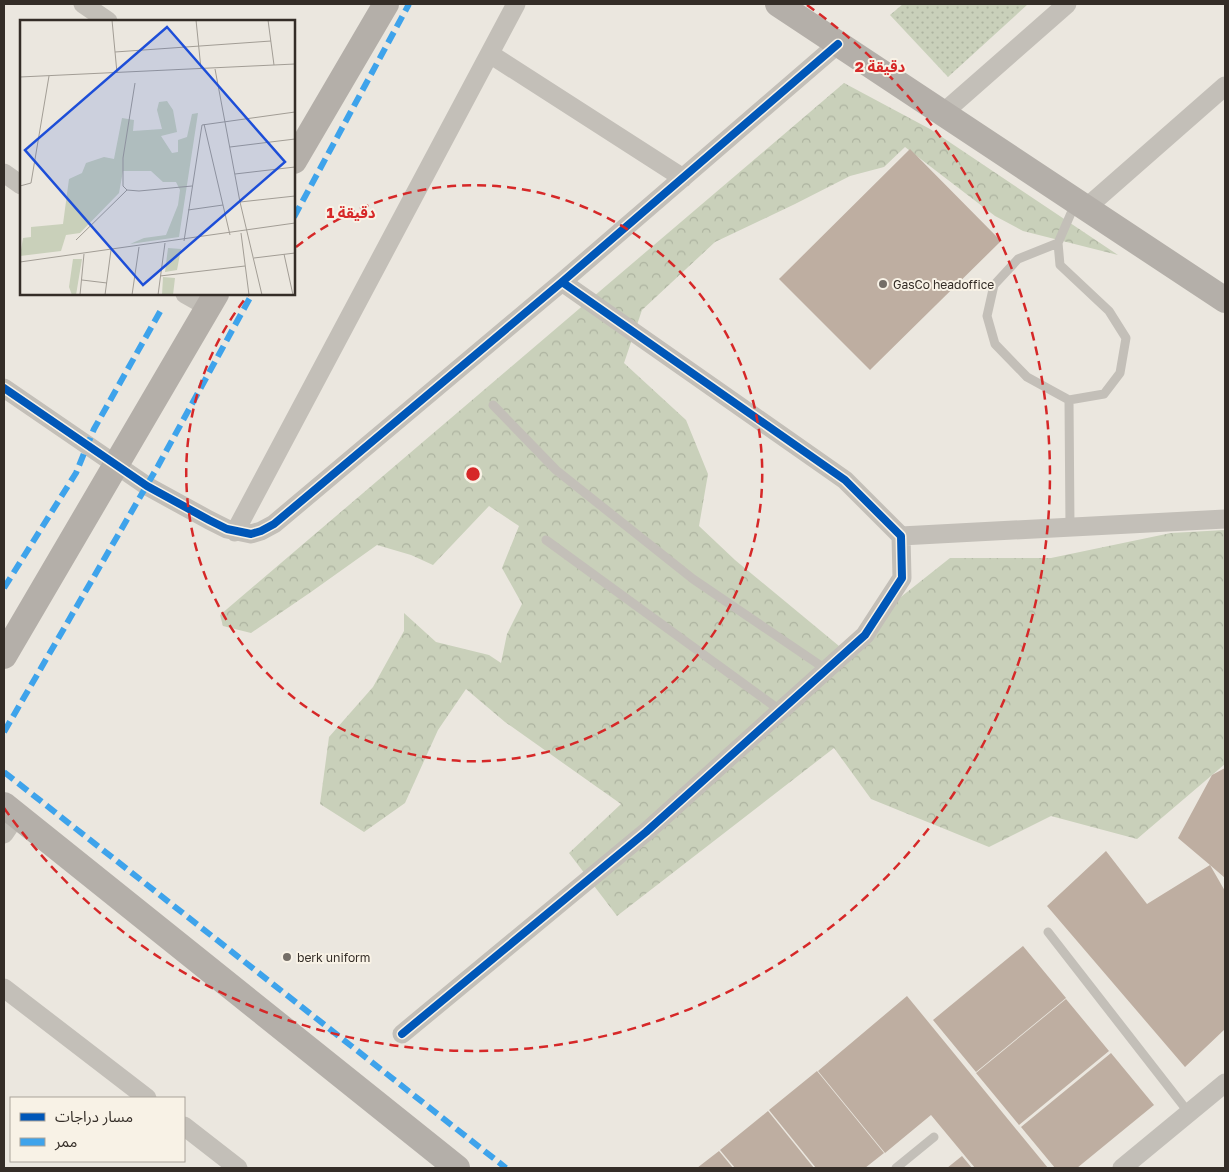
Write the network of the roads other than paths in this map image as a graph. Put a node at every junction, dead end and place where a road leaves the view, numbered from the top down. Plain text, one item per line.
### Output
1 (83, 4) edge
2 (386, 4) edge
3 (516, 4) edge
4 (778, 4) edge
5 (1067, 4) edge
6 (107, 20) edge
7 (838, 44) junction
8 (490, 54) junction
9 (1225, 86) edge
10 (943, 113) junction
11 (295, 154) edge
12 (4, 173) edge
13 (683, 178) junction
14 (20, 184) edge
15 (1081, 205) junction
16 (1058, 244) junction
17 (562, 282) junction
18 (188, 295) edge
19 (1225, 300) edge
20 (212, 301) edge
21 (4, 388) edge
22 (1069, 400) junction
23 (493, 405) dead end
24 (115, 465) junction
25 (1225, 518) edge
26 (1070, 527) junction
27 (236, 532) junction
28 (901, 536) junction
29 (546, 540) dead end
30 (4, 656) edge
31 (827, 670) junction
32 (782, 712) junction
33 (8, 818) edge
34 (1048, 932) dead end
35 (4, 988) edge
36 (402, 1034) dead end
37 (1225, 1083) edge
38 (146, 1097) edge
39 (1189, 1113) junction
40 (185, 1127) edge
41 (934, 1137) dead end
42 (447, 1165) edge
43 (238, 1168) edge
44 (896, 1168) edge
45 (1122, 1168) edge

1 - 6 street
2 - 11 street
3 - 8 street
4 - 7 street
5 - 10 street
7 - 10 street
7 - 13 street
8 - 13 street
8 - 27 street
9 - 15 street
10 - 15 street
12 - 14 street
13 - 17 street
15 - 16 lane
15 - 19 street
16 - 22 lane
16 - 22 lane
17 - 27 street
17 - 28 street
18 - 20 street
20 - 24 street
21 - 24 street
22 - 26 lane
23 - 31 lane
24 - 27 street
24 - 30 street
25 - 26 street
26 - 28 street
28 - 31 street
29 - 32 lane
31 - 32 street
32 - 36 street
33 - 42 street
34 - 39 lane
35 - 38 street
37 - 39 street
39 - 45 street
40 - 43 street
41 - 44 lane

